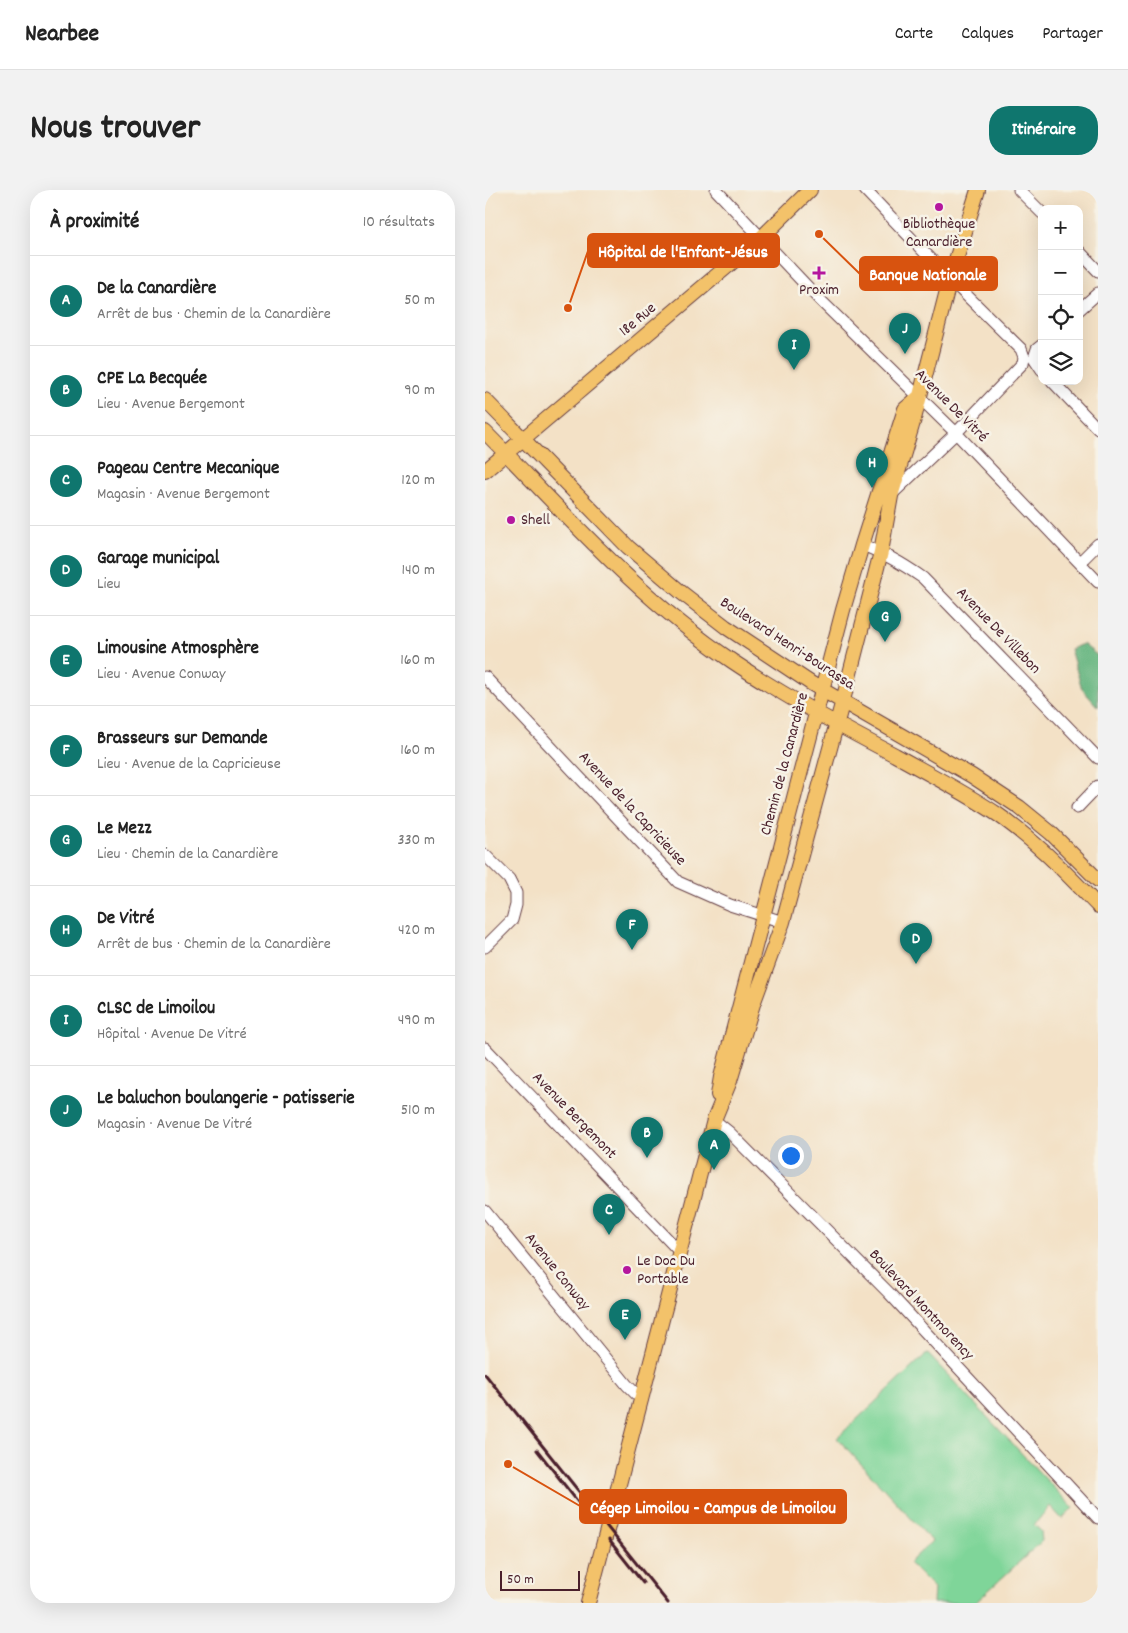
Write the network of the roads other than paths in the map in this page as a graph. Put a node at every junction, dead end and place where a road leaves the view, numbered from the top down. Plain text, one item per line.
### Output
1 (716, 190) edge
2 (810, 190) edge
3 (865, 190) edge
4 (978, 190) edge
5 (1019, 190) edge
6 (1038, 209) edge
7 (761, 238) junction
8 (1083, 255) edge
9 (1098, 271) edge
10 (949, 279) junction
11 (1098, 292) edge
12 (1083, 306) edge
13 (1038, 348) edge
14 (1029, 357) junction
15 (1038, 366) edge
16 (1057, 385) edge
17 (919, 397) junction
18 (485, 400) edge
19 (1098, 429) edge
20 (485, 432) edge
21 (956, 433) junction
22 (522, 439) junction
23 (506, 453) junction
24 (485, 471) edge
25 (891, 496) junction
26 (1098, 544) edge
27 (862, 546) junction
28 (881, 552) junction
29 (1080, 562) junction
30 (1098, 582) edge
31 (485, 677) edge
32 (823, 690) junction
33 (843, 701) junction
34 (817, 712) junction
35 (837, 724) junction
36 (1098, 758) edge
37 (1098, 786) edge
38 (1077, 808) dead end
39 (485, 855) edge
40 (1098, 880) edge
41 (1098, 906) edge
42 (762, 916) junction
43 (783, 922) junction
44 (485, 947) edge
45 (485, 1048) edge
46 (714, 1120) junction
47 (485, 1211) edge
48 (679, 1251) junction
49 (642, 1400) junction
50 (1098, 1518) edge
51 (588, 1603) edge

1 - 7 street, Avenue De Vitré
2 - 7 main road, 18e Rue
3 - 10 street
4 - 10 main road, Chemin de la Canardière
5 - 6 street
7 - 17 street, Avenue De Vitré
7 - 22 main road, 18e Rue
8 - 9 street
10 - 14 street
10 - 17 main road, Chemin de la Canardière
11 - 12 street
13 - 14 street
14 - 15 street
14 - 21 street
16 - 19 street
17 - 21 street, Avenue De Vitré
17 - 25 main road, Chemin de la Canardière
17 - 27 main road, Chemin de la Canardière
18 - 22 main road, Boulevard Henri-Bourassa
20 - 23 main road
21 - 25 street
21 - 29 street, Avenue De Vitré
22 - 23 main road, 18e Rue
22 - 32 main road, Boulevard Henri-Bourassa
23 - 24 main road, 18e Rue
23 - 34 main road
25 - 28 main road, Chemin de la Canardière
26 - 29 street
27 - 28 street, Avenue De Villebon
27 - 32 main road, Chemin de la Canardière
28 - 33 main road, Chemin de la Canardière
28 - 36 street, Avenue De Villebon
29 - 30 street, Avenue De Vitré
31 - 42 street, Avenue de la Capricieuse
32 - 33 main road, Boulevard Henri-Bourassa
32 - 34 main road, Chemin de la Canardière
33 - 35 main road, Chemin de la Canardière
33 - 40 main road, Boulevard Henri-Bourassa
34 - 35 main road
34 - 42 main road, Chemin de la Canardière
35 - 41 main road
35 - 43 main road, Chemin de la Canardière
37 - 38 street
39 - 44 street
42 - 43 street, Avenue de la Capricieuse
42 - 46 main road, Chemin de la Canardière
43 - 46 main road, Chemin de la Canardière
45 - 48 street, Avenue Bergemont
46 - 48 main road, Chemin de la Canardière
46 - 50 street, Boulevard Montmorency
47 - 49 street, Avenue Conway
48 - 49 main road, Chemin de la Canardière
49 - 51 main road, Chemin de la Canardière

